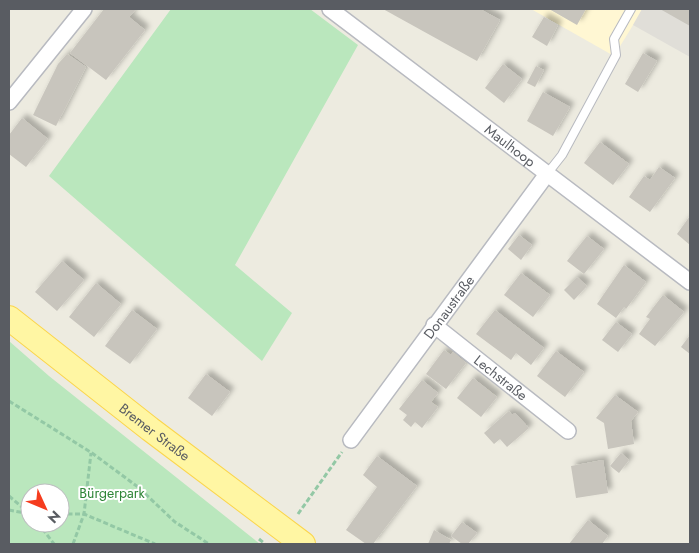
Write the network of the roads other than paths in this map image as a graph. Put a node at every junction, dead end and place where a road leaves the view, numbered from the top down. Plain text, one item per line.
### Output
1 (84, 9) edge
2 (330, 9) edge
3 (631, 9) edge
4 (9, 102) edge
5 (547, 174) junction
6 (690, 282) edge
7 (9, 318) edge
8 (434, 325) junction
9 (568, 431) dead end
10 (352, 440) road end
11 (303, 544) edge

1 - 4 street
2 - 5 street, Maulhoop
3 - 5 lane
5 - 6 street, Maulhoop
5 - 8 street, Donaustraße
7 - 11 main road, Bremer Straße
8 - 9 street, Lechstraße
8 - 10 street, Donaustraße

